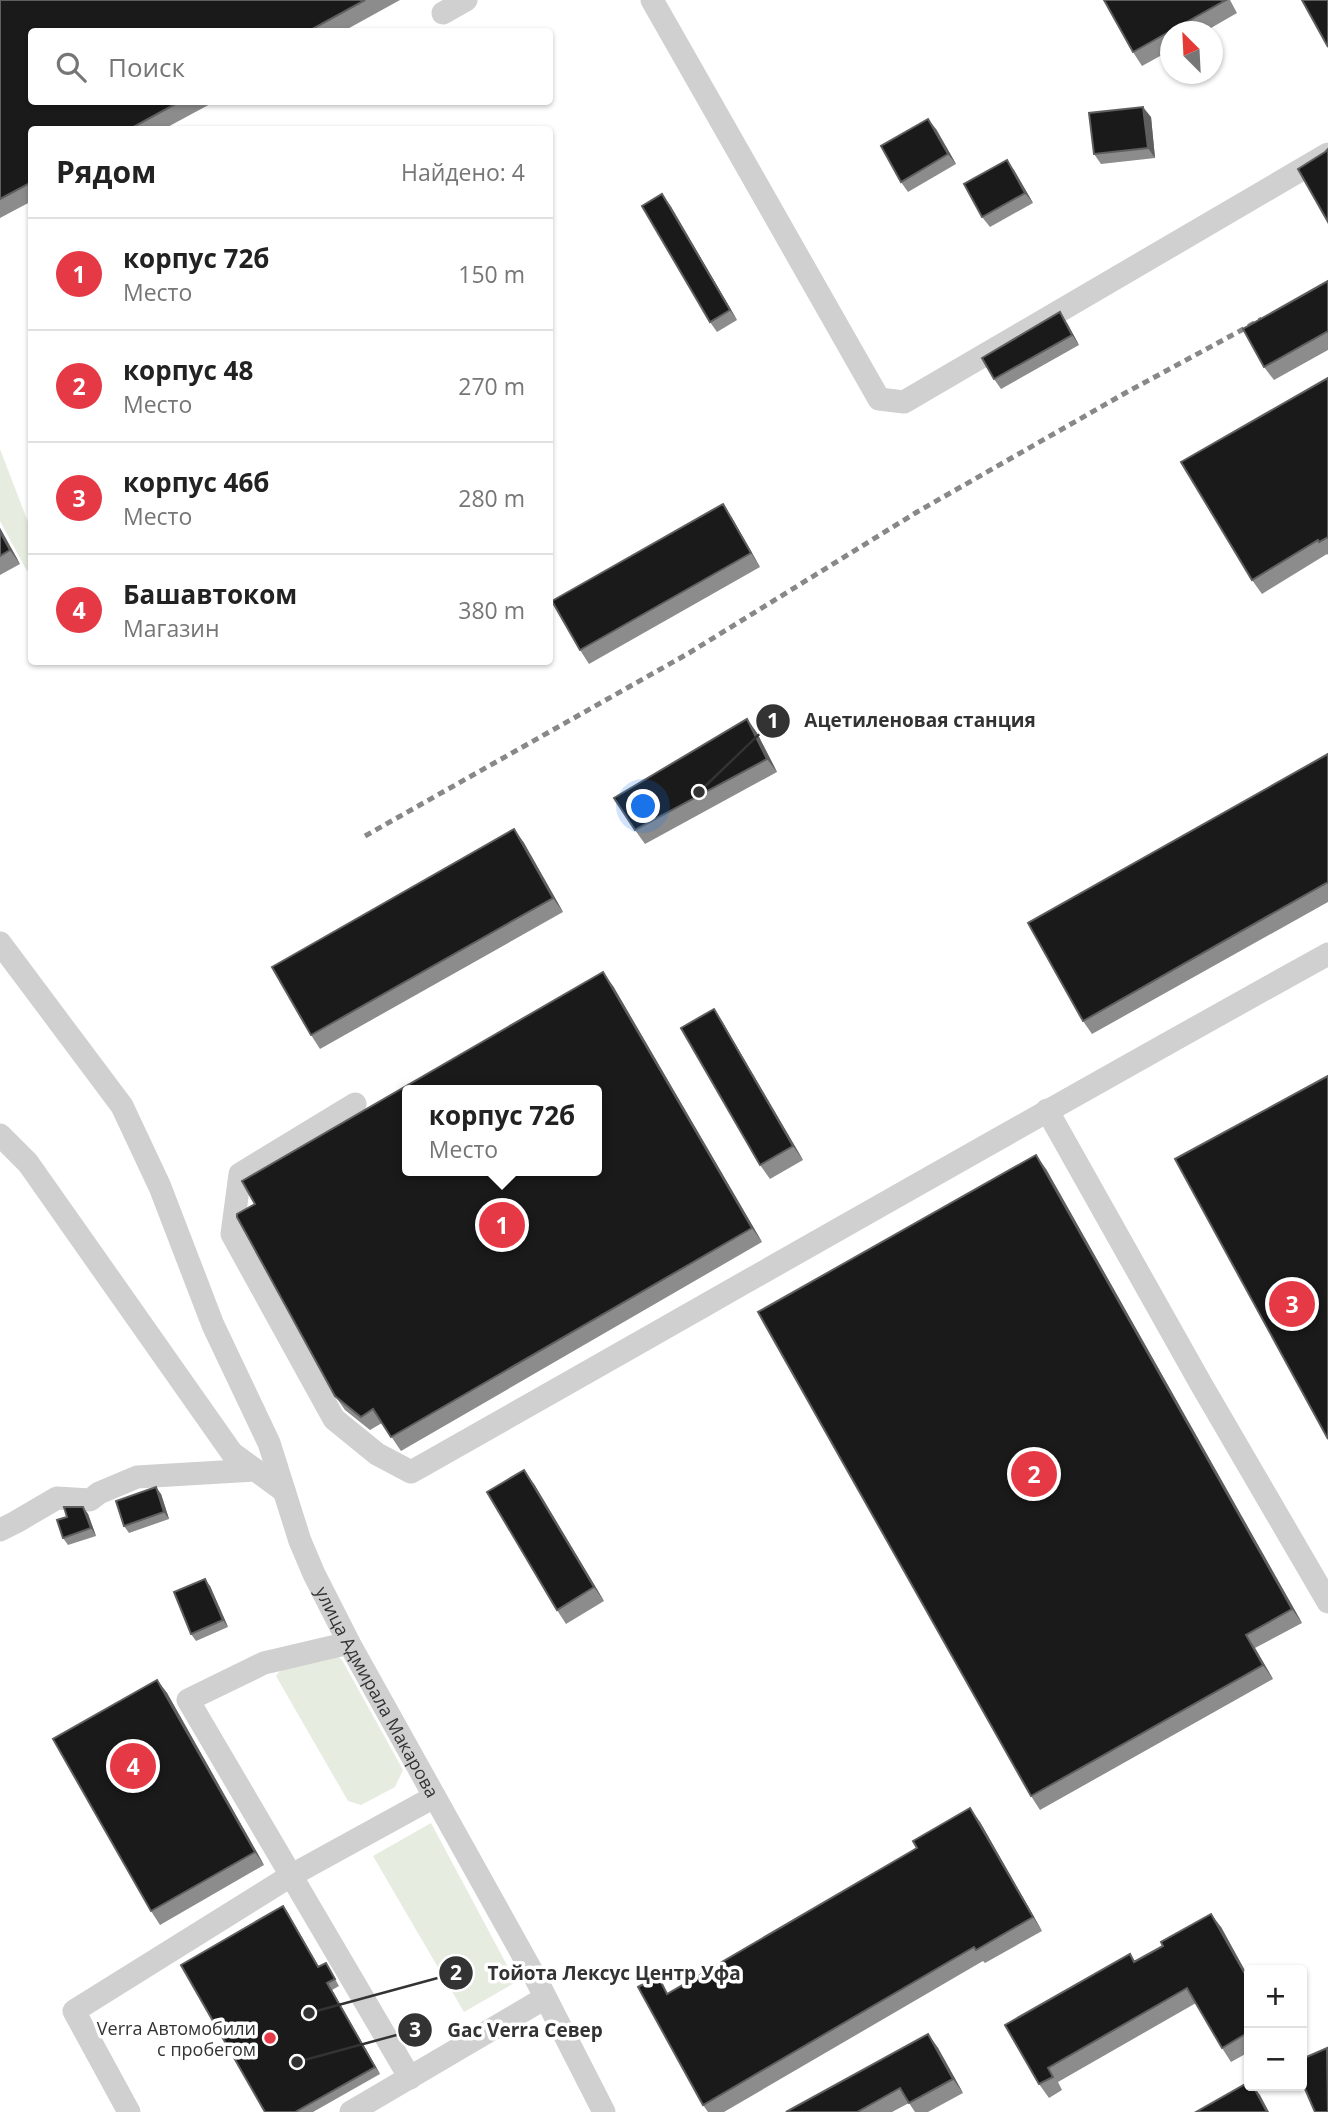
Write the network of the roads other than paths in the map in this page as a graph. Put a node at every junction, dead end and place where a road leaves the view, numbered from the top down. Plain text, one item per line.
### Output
1 (466, 0) edge
2 (652, 0) edge
3 (443, 13) dead end
4 (1328, 154) edge
5 (0, 943) edge
6 (1328, 954) edge
7 (355, 1104) dead end
8 (1047, 1110) junction
9 (0, 1135) edge
10 (255, 1470) junction
11 (284, 1491) junction
12 (0, 1530) edge
13 (1328, 1602) edge
14 (349, 1643) junction
15 (435, 1797) junction
16 (292, 1875) junction
17 (545, 1998) junction
18 (410, 2078) junction
19 (129, 2112) edge
20 (351, 2112) edge
21 (604, 2112) edge

1 - 3 street
2 - 4 street
5 - 11 street, улица Адмирала Макарова
6 - 8 street
7 - 8 street
8 - 13 street
9 - 10 street
10 - 11 street
10 - 12 street
11 - 14 street, улица Адмирала Макарова
14 - 15 street, улица Адмирала Макарова
14 - 16 street
15 - 16 street
15 - 17 street, улица Адмирала Макарова
16 - 18 street
16 - 19 street
17 - 18 street
17 - 21 street, улица Адмирала Макарова
18 - 20 street

